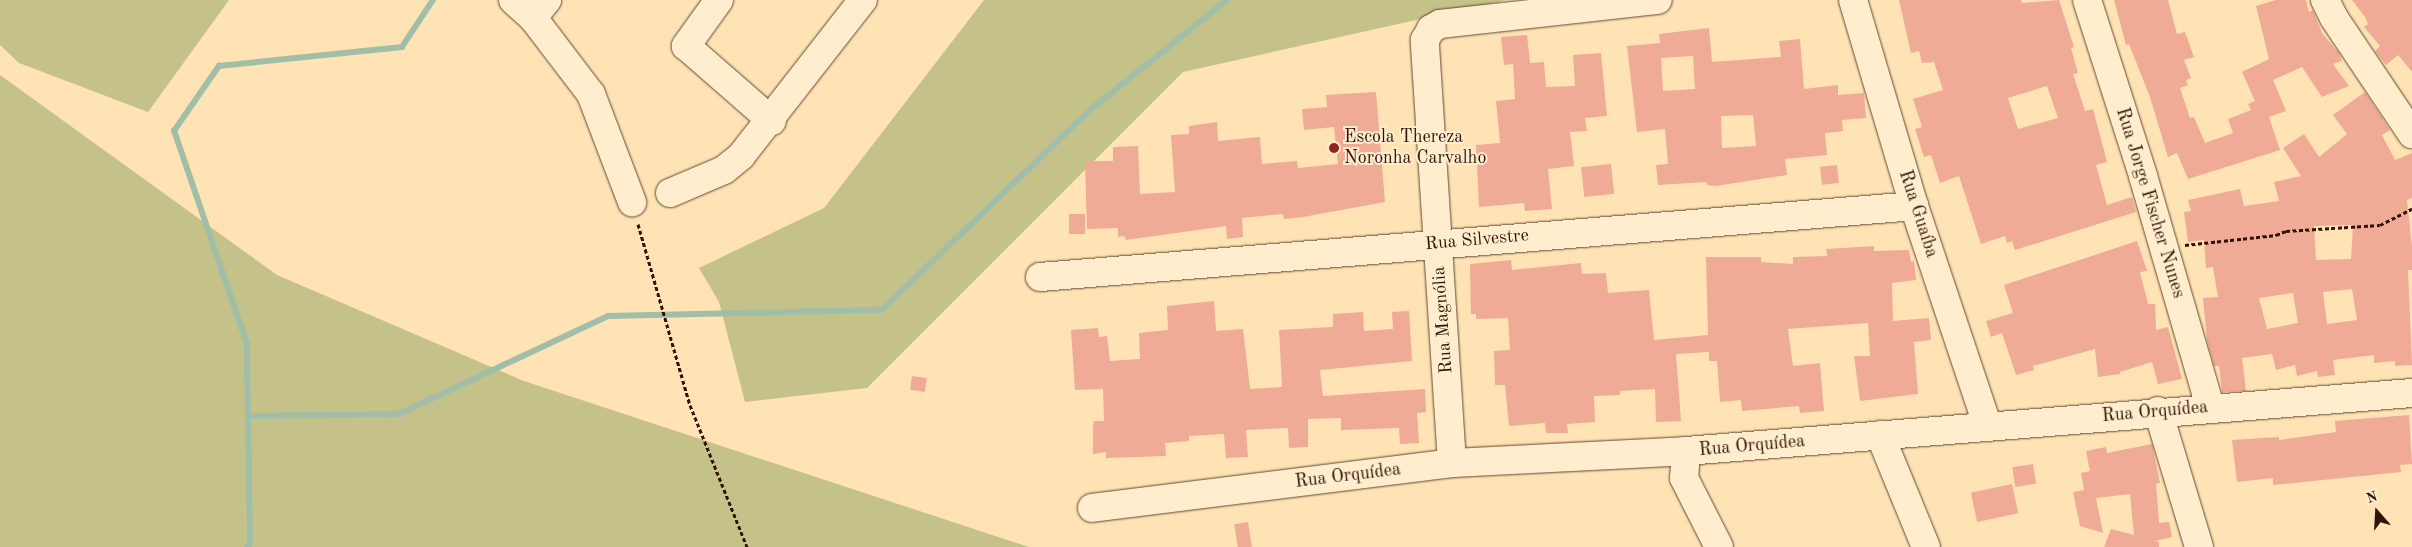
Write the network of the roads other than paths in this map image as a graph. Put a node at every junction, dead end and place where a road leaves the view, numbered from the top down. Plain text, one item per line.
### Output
1 (513, 0) edge
2 (719, 0) edge
3 (863, 0) edge
4 (1658, 0) edge
5 (1853, 0) edge
6 (2087, 0) edge
7 (2325, 0) edge
8 (540, 9) edge
9 (772, 121) junction
10 (2412, 134) edge
11 (670, 193) dead end
12 (632, 202) road end
13 (1914, 206) junction
14 (1438, 243) junction
15 (1040, 277) dead end
16 (2412, 393) edge
17 (2210, 407) junction
18 (2158, 411) junction
19 (1988, 427) junction
20 (1880, 435) junction
21 (1686, 451) junction
22 (1452, 462) junction
23 (1092, 508) dead end
24 (1719, 547) edge
25 (1926, 547) edge
26 (2199, 547) edge

1 - 8 street
2 - 9 street
3 - 9 street
4 - 14 street, Rua Magnólia
5 - 13 street, Rua Guaíba
6 - 17 street, Rua Jorge Fischer Nunes
7 - 10 street
8 - 12 street
9 - 11 street
13 - 14 street, Rua Silvestre
13 - 19 street, Rua Guaíba
14 - 15 street, Rua Silvestre
14 - 22 street, Rua Magnólia
16 - 17 street, Rua Orquídea
17 - 18 street, Rua Orquídea
18 - 19 street, Rua Orquídea
18 - 26 street
19 - 20 street, Rua Orquídea
20 - 21 street, Rua Orquídea
20 - 25 street
21 - 22 street, Rua Orquídea
21 - 24 street
22 - 23 street, Rua Orquídea

